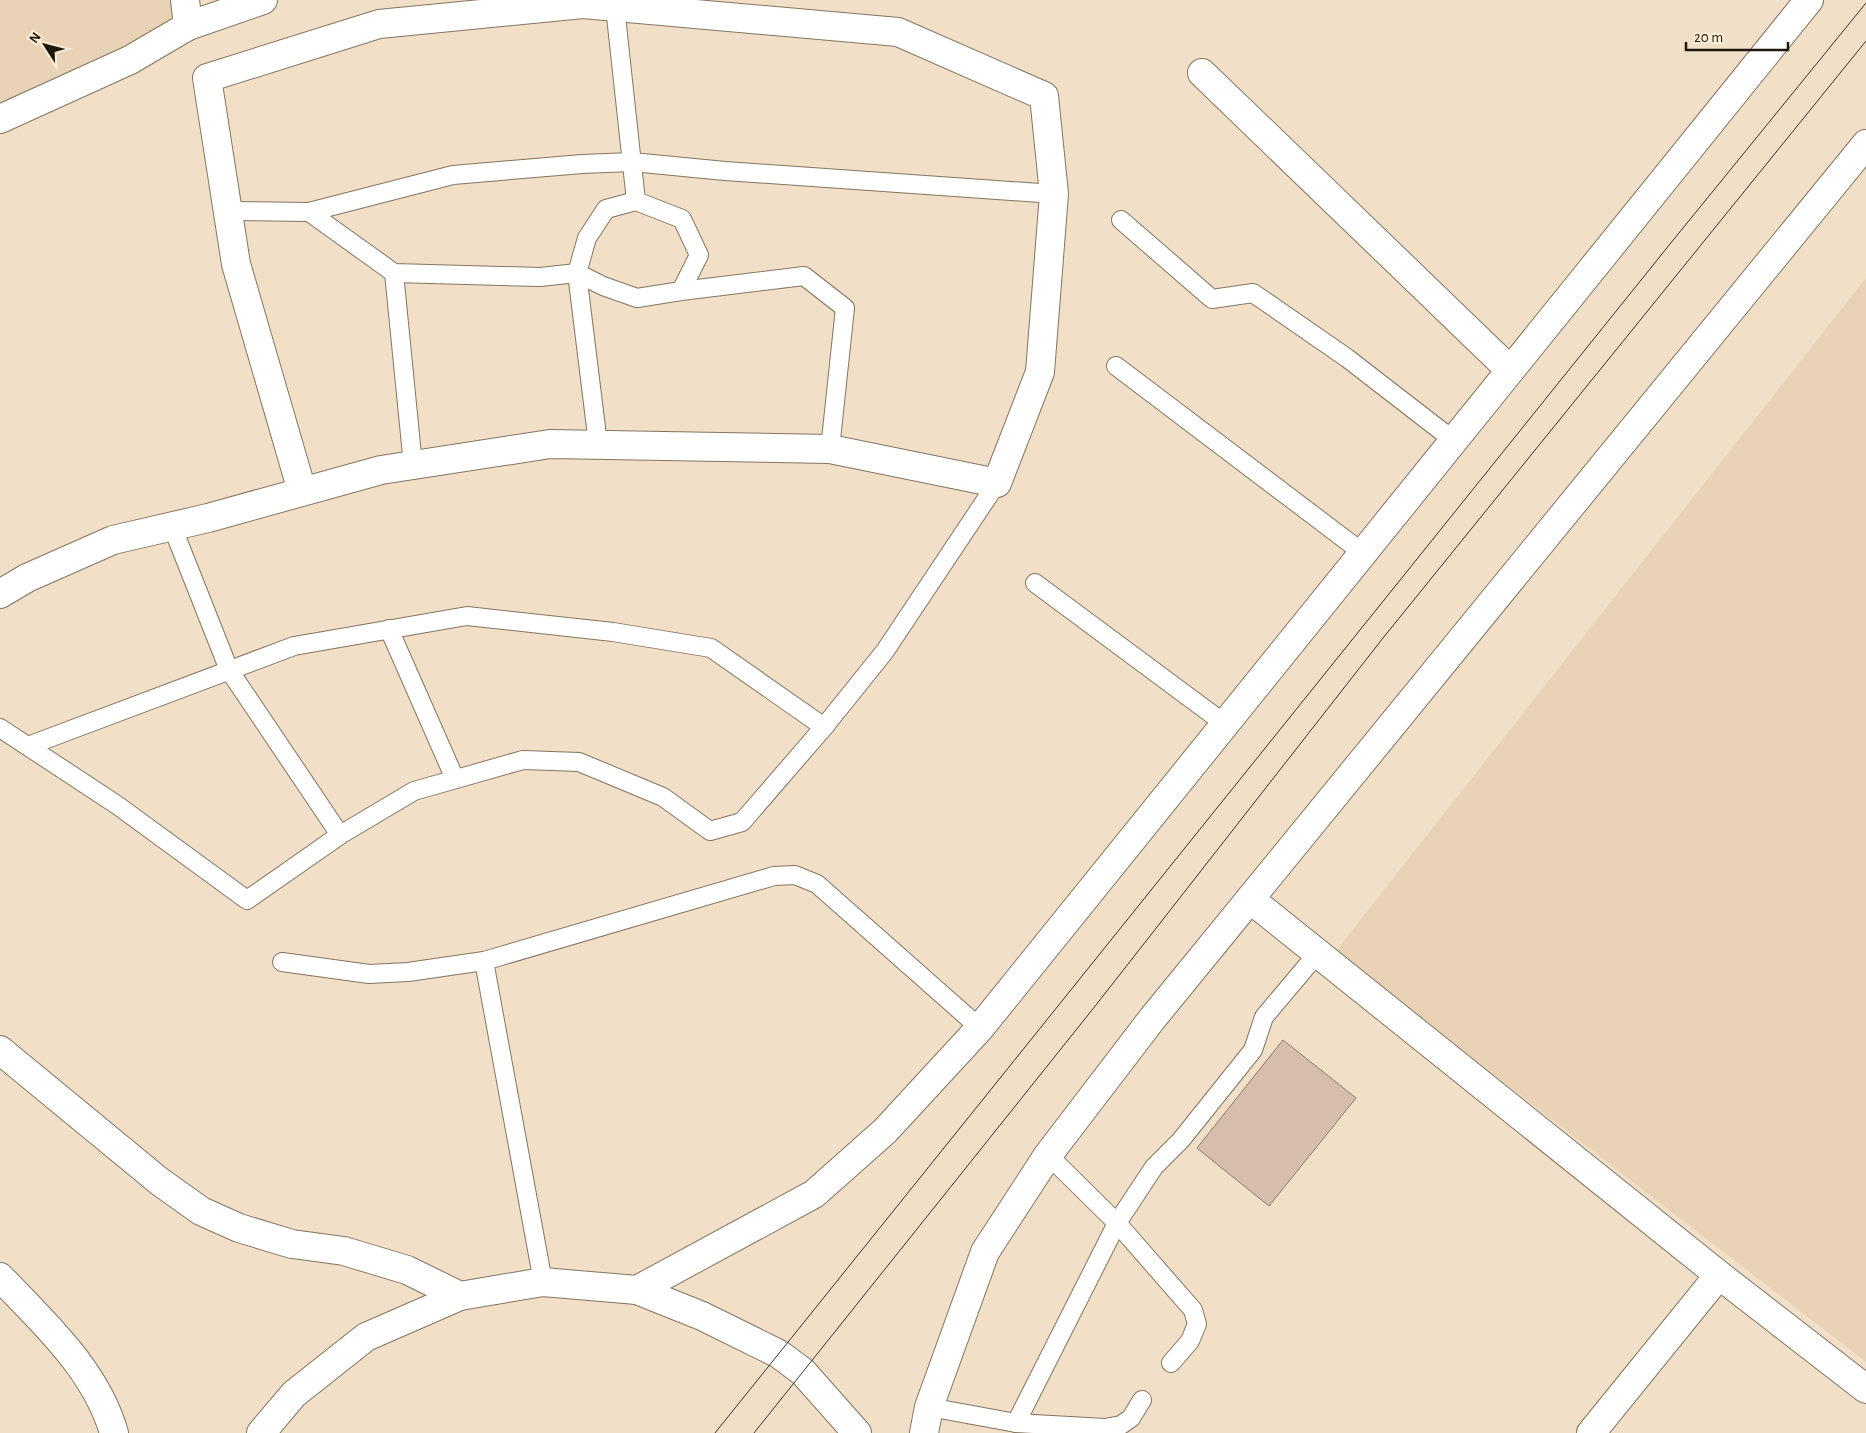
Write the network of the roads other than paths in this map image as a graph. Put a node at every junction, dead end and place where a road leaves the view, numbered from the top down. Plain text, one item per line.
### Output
1 (263, 0) edge
2 (1808, 0) edge
3 (615, 7) junction
4 (187, 13) edge
5 (1202, 73) dead end
6 (0, 119) edge
7 (1866, 144) edge
8 (632, 162) junction
9 (1054, 194) junction
10 (636, 201) junction
11 (228, 211) junction
12 (309, 212) junction
13 (1121, 220) dead end
14 (394, 273) junction
15 (577, 273) junction
16 (681, 291) junction
17 (1116, 366) dead end
18 (1510, 370) junction
19 (1453, 440) junction
20 (598, 444) junction
21 (830, 449) junction
22 (413, 465) junction
23 (997, 483) junction
24 (302, 491) junction
25 (172, 526) junction
26 (1363, 553) junction
27 (1036, 583) dead end
28 (0, 594) edge
29 (389, 629) junction
30 (228, 670) junction
31 (1225, 724) junction
32 (824, 727) junction
33 (0, 728) edge
34 (28, 746) junction
35 (455, 779) junction
36 (340, 835) junction
37 (1250, 900) junction
38 (1317, 954) junction
39 (484, 961) junction
40 (282, 962) dead end
41 (980, 1028) junction
42 (0, 1050) edge
43 (1048, 1155) junction
44 (1117, 1223) junction
45 (1719, 1275) junction
46 (0, 1277) edge
47 (543, 1282) junction
48 (637, 1290) junction
49 (460, 1296) junction
50 (1171, 1363) dead end
51 (1866, 1389) edge
52 (1142, 1400) dead end
53 (927, 1420) edge
54 (1016, 1423) junction
55 (114, 1433) edge
56 (261, 1433) edge
57 (858, 1433) edge
58 (1590, 1433) edge

1 - 4 main road
2 - 18 main road
3 - 8 lane
3 - 9 main road
3 - 11 main road
4 - 6 main road
5 - 18 main road
7 - 37 main road
8 - 9 lane
8 - 10 lane
8 - 12 lane
9 - 23 main road
10 - 15 lane
10 - 16 lane
11 - 12 lane
11 - 24 main road
12 - 14 lane
13 - 19 lane
14 - 15 lane
14 - 22 lane
15 - 16 lane
15 - 20 lane
16 - 21 lane
17 - 26 lane
18 - 19 main road
19 - 26 main road
20 - 21 main road
20 - 22 main road
21 - 23 main road
22 - 24 main road
23 - 32 lane
24 - 25 main road
25 - 28 main road
25 - 30 lane
26 - 31 main road
27 - 31 lane
29 - 30 lane
29 - 32 lane
29 - 35 lane
30 - 34 lane
30 - 36 lane
31 - 41 main road
32 - 35 lane
33 - 34 lane
34 - 36 lane
35 - 36 lane
37 - 38 main road
37 - 43 main road
38 - 44 lane
38 - 45 main road
39 - 40 lane
39 - 41 lane
39 - 47 lane
41 - 48 main road
42 - 49 main road
43 - 44 lane
43 - 53 main road
44 - 50 lane
44 - 54 lane
45 - 51 main road
45 - 58 main road
46 - 55 main road
47 - 48 main road
47 - 49 main road
48 - 57 main road
49 - 56 main road
52 - 54 lane
53 - 54 lane

